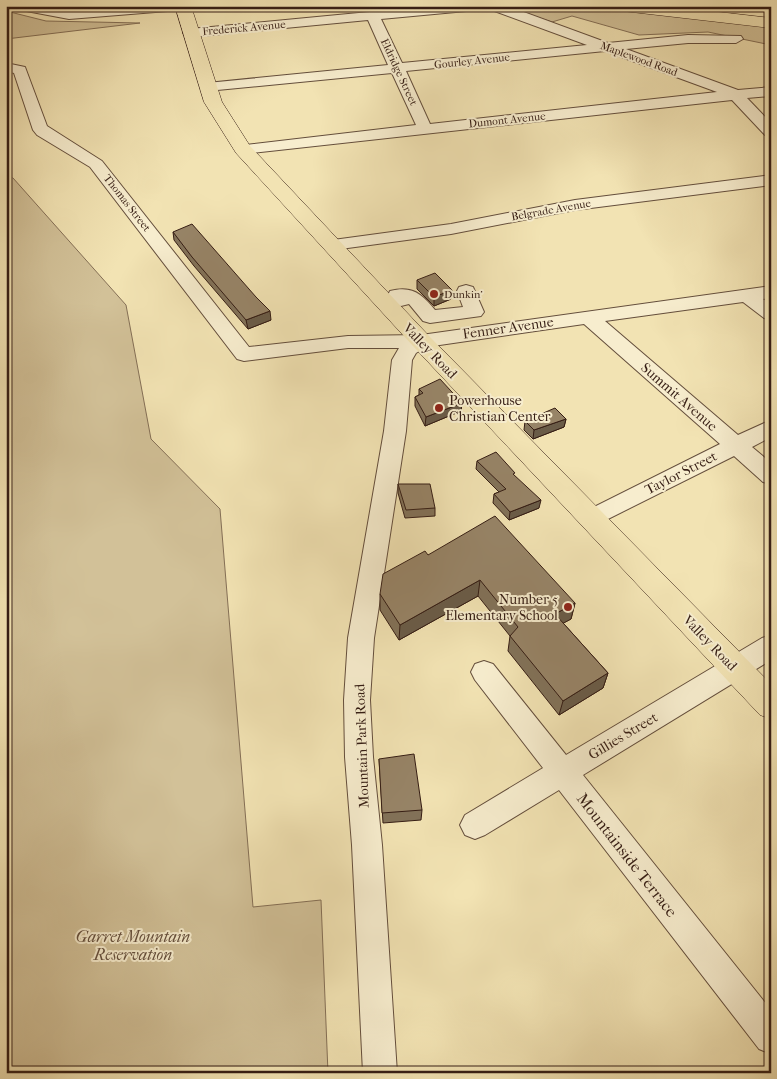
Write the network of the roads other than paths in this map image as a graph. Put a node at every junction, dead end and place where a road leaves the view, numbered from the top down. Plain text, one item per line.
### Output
1 (21, 6) edge
2 (181, 6) edge
3 (477, 6) edge
4 (494, 6) edge
5 (623, 6) edge
6 (702, 6) edge
7 (771, 14) edge
8 (373, 16) junction
9 (771, 23) edge
10 (190, 33) junction
11 (736, 39) dead end
12 (606, 46) junction
13 (6, 67) edge
14 (397, 69) junction
15 (207, 87) junction
16 (771, 90) edge
17 (735, 94) junction
18 (425, 129) junction
19 (771, 132) edge
20 (243, 149) junction
21 (771, 180) edge
22 (333, 246) junction
23 (466, 291) dead end
24 (771, 292) edge
25 (746, 295) junction
26 (397, 299) junction
27 (771, 314) edge
28 (588, 317) junction
29 (460, 324) junction
30 (420, 341) junction
31 (244, 354) joint
32 (771, 428) edge
33 (736, 446) junction
34 (771, 476) edge
35 (592, 518) junction
36 (771, 646) edge
37 (734, 668) junction
38 (484, 672) dead end
39 (771, 705) edge
40 (562, 773) junction
41 (475, 825) dead end
42 (771, 1037) edge
43 (380, 1073) edge

1 - 2 street
2 - 10 main road, Valley Road
3 - 8 street, Frederick Avenue
4 - 12 street, Maplewood Road
5 - 9 main road
6 - 7 main road
8 - 10 street, Frederick Avenue
8 - 14 street, Eldridge Street
10 - 15 main road, Valley Road
11 - 12 street, Gourley Avenue
12 - 14 street, Gourley Avenue
12 - 17 street, Maplewood Road
13 - 31 street, Thomas Street
14 - 15 street, Gourley Avenue
14 - 18 street, Eldridge Street
15 - 20 main road, Valley Road
16 - 17 street, Dumont Avenue
17 - 18 street, Dumont Avenue
17 - 19 street, Maplewood Road
18 - 20 street, Dumont Avenue
20 - 22 main road, Valley Road
21 - 22 street, Belgrade Avenue
22 - 26 main road, Valley Road
23 - 29 street
24 - 25 street, Fenner Avenue
25 - 27 street
25 - 28 street, Fenner Avenue
26 - 29 street
26 - 30 main road, Valley Road
28 - 29 street, Fenner Avenue
28 - 33 street, Summit Avenue
29 - 30 street, Fenner Avenue
30 - 31 street, Fenner Avenue
30 - 35 main road, Valley Road
30 - 43 street, Mountain Park Road
32 - 33 street, Taylor Street
33 - 34 street, Summit Avenue
33 - 35 street, Taylor Street
35 - 37 main road, Valley Road
36 - 37 street, Gillies Street
37 - 39 main road, Valley Road
37 - 40 street, Gillies Street
38 - 40 street, Mountainside Terrace
40 - 41 street, Gillies Street
40 - 42 street, Mountainside Terrace

